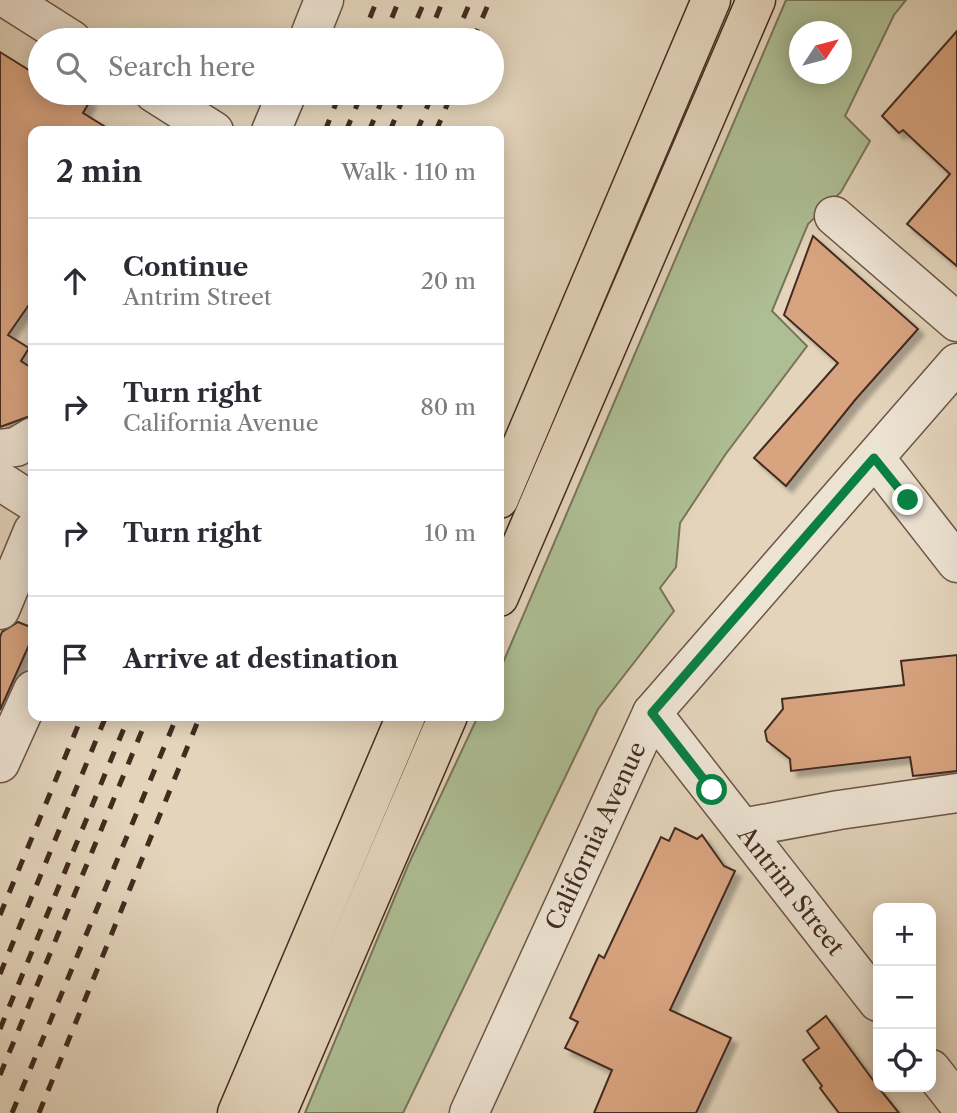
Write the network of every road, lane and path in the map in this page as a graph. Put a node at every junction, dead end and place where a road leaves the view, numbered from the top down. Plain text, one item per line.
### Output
1 (9, 0) edge
2 (324, 0) edge
3 (711, 0) edge
4 (756, 0) edge
5 (53, 28) edge
6 (313, 28) edge
7 (170, 105) edge
8 (282, 105) edge
9 (197, 126) edge
10 (273, 126) edge
11 (834, 216) dead end
12 (957, 322) edge
13 (957, 363) edge
14 (28, 440) edge
15 (0, 449) edge
16 (874, 458) junction
17 (504, 487) edge
18 (26, 502) edge
19 (957, 562) edge
20 (504, 585) edge
21 (0, 610) edge
22 (28, 701) edge
23 (652, 713) junction
24 (404, 721) edge
25 (446, 721) edge
26 (1, 759) edge
27 (957, 793) edge
28 (742, 828) junction
29 (873, 996) edge
30 (936, 1075) edge
31 (957, 1102) edge
32 (237, 1113) edge
33 (277, 1113) edge
34 (469, 1113) edge

1 - 5 street
2 - 6 street
3 - 17 highway
4 - 20 highway
7 - 9 street
8 - 10 street
11 - 12 street
13 - 16 street, California Avenue
14 - 15 street
16 - 19 street
16 - 23 street, California Avenue
18 - 21 street
22 - 26 street
23 - 28 street, Antrim Street
23 - 34 street, California Avenue
24 - 32 highway
25 - 33 highway
27 - 28 street
28 - 29 street, Antrim Street
30 - 31 street

